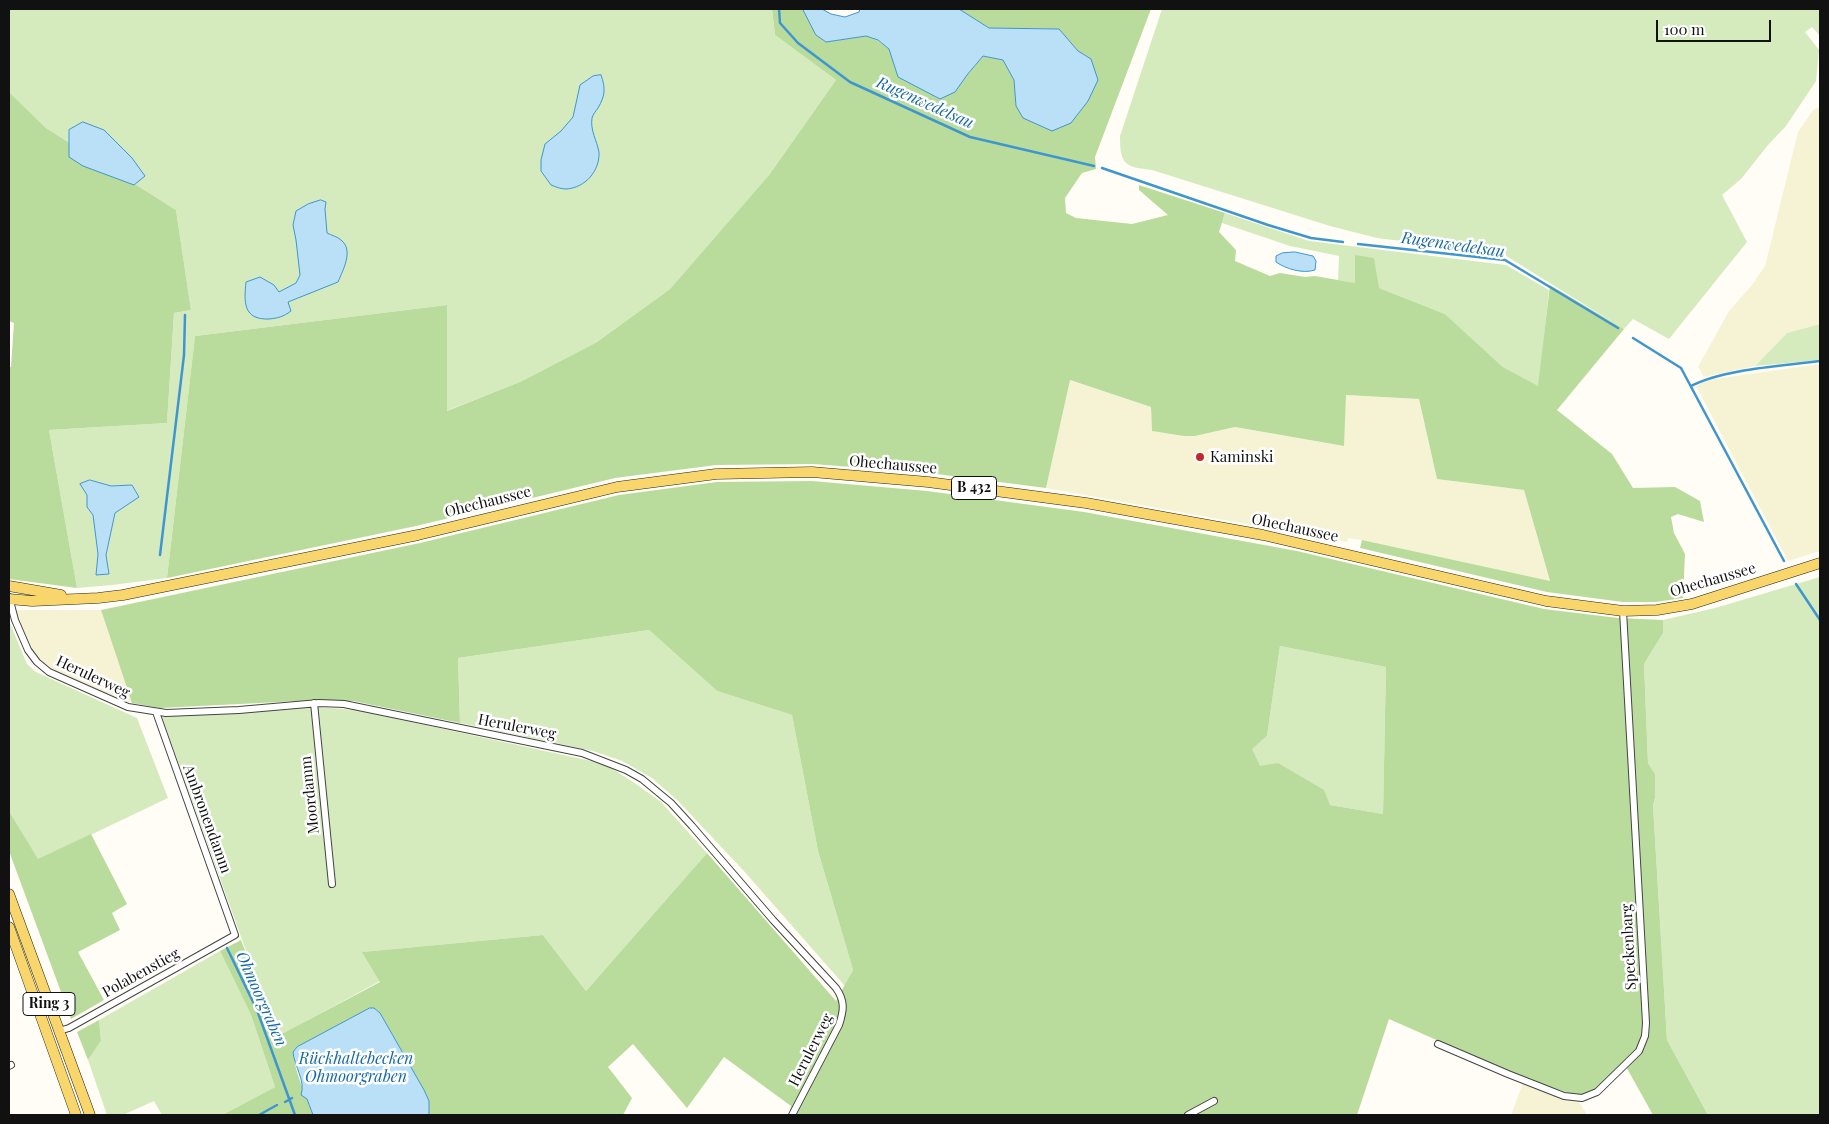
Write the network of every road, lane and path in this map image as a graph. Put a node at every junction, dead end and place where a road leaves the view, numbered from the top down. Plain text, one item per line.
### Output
1 (1820, 563) edge
2 (9, 586) edge
3 (27, 589) junction
4 (10, 598) edge
5 (77, 598) junction
6 (1623, 611) junction
7 (314, 704) junction
8 (156, 712) junction
9 (332, 884) dead end
10 (9, 894) edge
11 (9, 927) edge
12 (235, 934) joint
13 (59, 1031) junction
14 (1438, 1044) dead end
15 (1214, 1101) dead end
16 (76, 1115) edge
17 (90, 1115) edge
18 (792, 1115) edge
19 (1188, 1115) edge

1 - 6 main road, Ohechaussee / B 432
2 - 3 main road, B 432
3 - 4 street
3 - 5 main road, B 432
4 - 5 main road, B 432
4 - 8 street, Herulerweg
5 - 6 main road, Ohechaussee / B 432
6 - 14 street, Speckenbarg
7 - 8 street, Herulerweg
7 - 9 street, Moordamm
7 - 18 street, Herulerweg
8 - 12 street, Ambronendamm
10 - 13 main road, Ring 3
11 - 16 main road, Ring 3
12 - 13 street, Polabenstieg
13 - 17 main road, Ring 3
15 - 19 street

